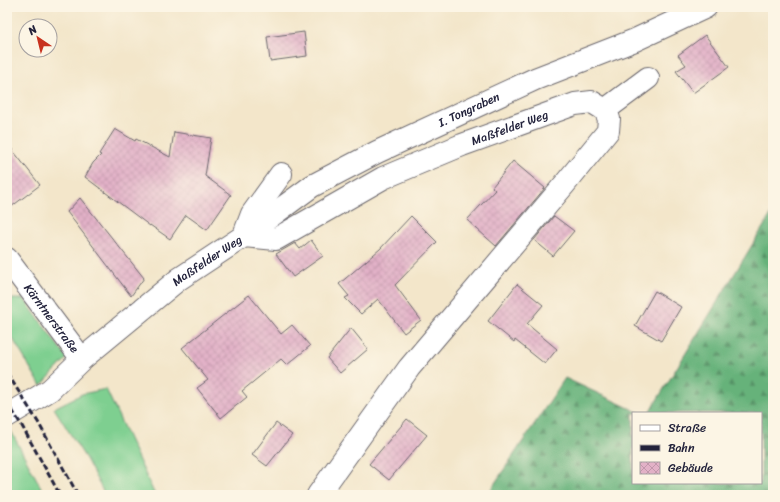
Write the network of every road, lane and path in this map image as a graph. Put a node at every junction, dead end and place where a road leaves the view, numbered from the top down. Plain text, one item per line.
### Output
1 (706, 7) edge
2 (648, 78) dead end
3 (605, 110) junction
4 (281, 174) dead end
5 (244, 236) junction
6 (7, 259) edge
7 (82, 359) junction
8 (7, 416) edge
9 (318, 495) edge

1 - 5 street, I. Tongraben
2 - 3 street
3 - 5 street, Maßfelder Weg
3 - 9 street
4 - 5 street
5 - 7 street, Maßfelder Weg
6 - 7 street, Kärntnerstraße
7 - 8 street, Maßfelder Weg

